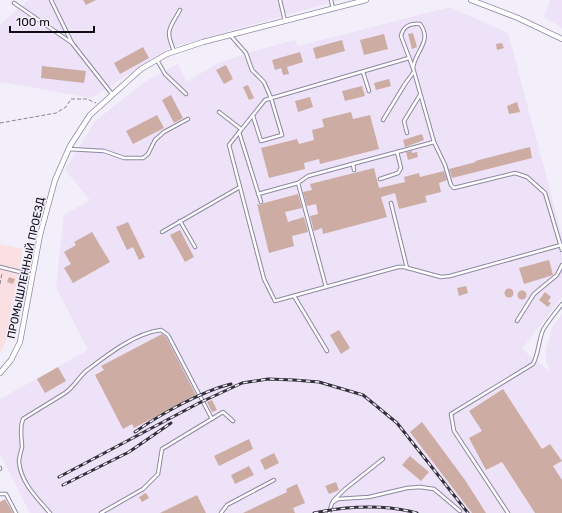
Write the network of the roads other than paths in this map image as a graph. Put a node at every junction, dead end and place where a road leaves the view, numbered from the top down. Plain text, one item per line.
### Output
1 (52, 0) edge
2 (280, 0) edge
3 (331, 0) edge
4 (366, 0) edge
5 (471, 0) edge
6 (356, 1) edge
7 (14, 3) dead end
8 (333, 9) junction
9 (180, 10) dead end
10 (285, 21) junction
11 (231, 36) junction
12 (562, 39) edge
13 (72, 43) junction
14 (174, 52) junction
15 (409, 58) junction
16 (157, 60) junction
17 (412, 68) junction
18 (363, 72) junction
19 (414, 72) junction
20 (369, 91) dead end
21 (112, 94) junction
22 (186, 94) dead end
23 (420, 95) junction
24 (271, 98) junction
25 (219, 112) dead end
26 (253, 115) junction
27 (188, 119) dead end
28 (383, 120) dead end
29 (240, 131) junction
30 (407, 133) dead end
31 (434, 142) junction
32 (68, 148) junction
33 (397, 152) junction
34 (353, 164) junction
35 (354, 170) dead end
36 (380, 179) dead end
37 (298, 183) junction
38 (240, 187) junction
39 (258, 194) junction
40 (261, 202) dead end
41 (390, 203) dead end
42 (180, 221) junction
43 (162, 232) dead end
44 (561, 245) junction
45 (195, 247) dead end
46 (562, 250) edge
47 (562, 265) edge
48 (2, 268) edge
49 (407, 268) junction
50 (32, 275) junction
51 (326, 287) junction
52 (294, 296) junction
53 (562, 304) edge
54 (517, 321) dead end
55 (327, 351) dead end
56 (0, 373) edge
57 (212, 419) junction
58 (233, 421) dead end
59 (383, 460) dead end
60 (274, 480) dead end
61 (0, 494) edge
62 (332, 503) junction
63 (460, 511) dead end
64 (16, 513) edge
65 (50, 513) edge
66 (102, 513) edge
67 (221, 513) edge
68 (329, 513) edge
69 (508, 513) edge

1 - 13 lane
2 - 10 lane
3 - 8 lane
4 - 6 street, ПРОМЫШЛЕННЫЙ ПРОЕЗД
5 - 12 street
6 - 8 street, ПРОМЫШЛЕННЫЙ ПРОЕЗД
7 - 13 lane
8 - 10 street, ПРОМЫШЛЕННЫЙ ПРОЕЗД
9 - 14 lane
10 - 11 street, ПРОМЫШЛЕННЫЙ ПРОЕЗД
11 - 14 street, ПРОМЫШЛЕННЫЙ ПРОЕЗД
11 - 24 lane
13 - 21 lane
14 - 16 street, ПРОМЫШЛЕННЫЙ ПРОЕЗД
15 - 17 lane
15 - 17 lane
15 - 18 lane
16 - 21 street, ПРОМЫШЛЕННЫЙ ПРОЕЗД
16 - 22 lane
17 - 19 lane
18 - 20 lane
18 - 24 lane
19 - 23 lane
19 - 28 lane
21 - 32 street, ПРОМЫШЛЕННЫЙ ПРОЕЗД
23 - 30 lane
23 - 31 lane
24 - 26 lane
24 - 26 lane
25 - 29 lane
26 - 29 lane
27 - 32 lane
29 - 38 lane
29 - 39 lane
31 - 33 lane
31 - 44 lane
32 - 50 street, ПРОМЫШЛЕННЫЙ ПРОЕЗД
33 - 34 lane
33 - 36 lane
34 - 35 lane
34 - 37 lane
37 - 39 lane
37 - 51 lane
38 - 42 lane
38 - 52 lane
39 - 40 lane
41 - 49 lane
42 - 43 lane
42 - 45 lane
44 - 46 lane
44 - 49 lane
47 - 54 lane
48 - 50 lane
49 - 51 lane
50 - 56 street, ПРОМЫШЛЕННЫЙ ПРОЕЗД
51 - 52 lane
52 - 55 lane
53 - 69 lane
57 - 58 lane
57 - 65 lane
57 - 66 lane
59 - 62 lane
60 - 67 lane
61 - 64 lane
62 - 63 lane
62 - 68 lane

